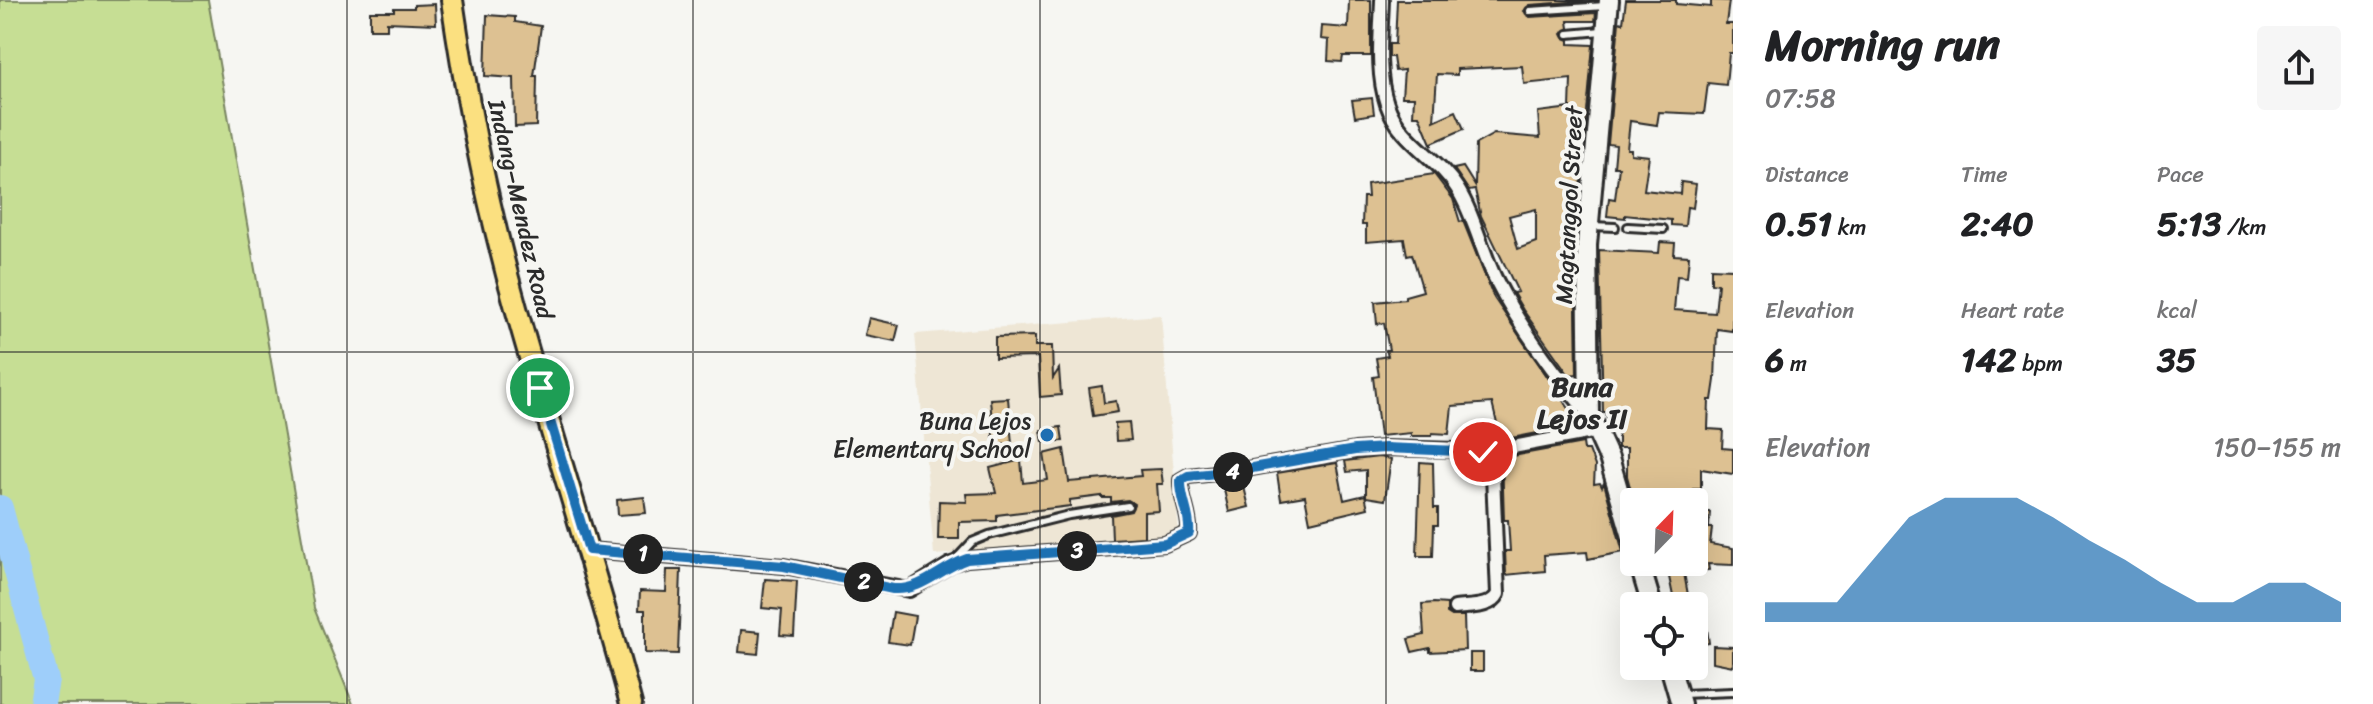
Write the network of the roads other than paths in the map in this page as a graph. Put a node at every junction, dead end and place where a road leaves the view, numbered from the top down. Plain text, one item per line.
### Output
1 (452, 0) edge
2 (1382, 0) edge
3 (1609, 3) edge
4 (1530, 11) dead end
5 (1606, 30) junction
6 (1568, 34) dead end
7 (1588, 226) junction
8 (1615, 227) dead end
9 (1628, 227) dead end
10 (1663, 229) dead end
11 (1593, 422) junction
12 (1492, 451) junction
13 (1620, 496) edge
14 (1128, 506) dead end
15 (589, 550) junction
16 (951, 564) junction
17 (1455, 608) dead end
18 (1733, 692) edge
19 (1680, 699) edge
20 (631, 704) edge

1 - 15 main road, Indang–Mendez Road
2 - 11 street
3 - 4 lane
3 - 5 street, Magtanggol Street
5 - 6 lane
5 - 7 street, Magtanggol Street
7 - 8 lane
7 - 11 street, Magtanggol Street
9 - 10 lane
11 - 12 street
11 - 13 street
12 - 16 street
12 - 17 street
14 - 16 lane
15 - 16 street
15 - 20 main road, Indang–Mendez Road
18 - 19 lane

